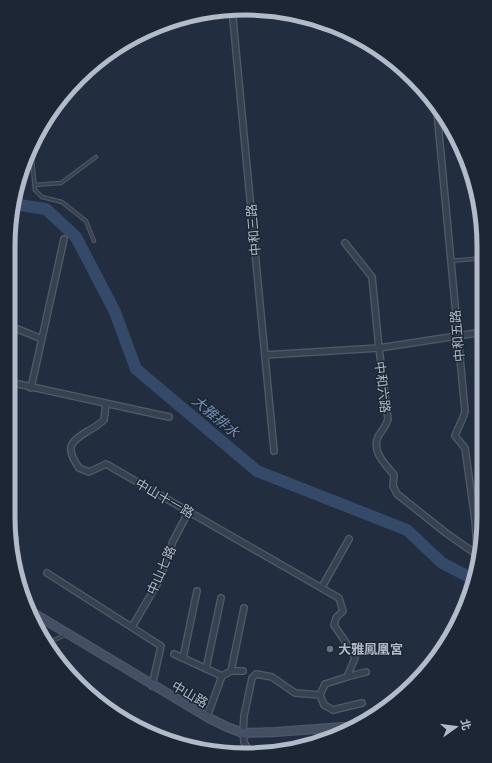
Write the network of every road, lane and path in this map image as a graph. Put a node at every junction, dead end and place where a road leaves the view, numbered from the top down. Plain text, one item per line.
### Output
1 (233, 15) edge
2 (437, 117) edge
3 (96, 157) dead end
4 (32, 161) edge
5 (34, 185) junction
6 (64, 239) dead end
7 (94, 241) dead end
8 (345, 243) dead end
9 (477, 259) edge
10 (451, 261) junction
11 (15, 328) edge
12 (477, 333) edge
13 (457, 335) junction
14 (42, 339) junction
15 (379, 348) junction
16 (265, 355) junction
17 (15, 384) edge
18 (31, 388) junction
19 (106, 404) junction
20 (169, 417) dead end
21 (274, 451) dead end
22 (189, 511) junction
23 (349, 539) dead end
24 (476, 542) edge
25 (474, 553) edge
26 (47, 573) dead end
27 (322, 587) junction
28 (197, 591) dead end
29 (221, 598) dead end
30 (244, 608) dead end
31 (38, 616) edge
32 (132, 627) junction
33 (67, 633) junction
34 (51, 641) edge
35 (174, 654) dead end
36 (183, 658) junction
37 (206, 669) junction
38 (244, 670) dead end
39 (231, 671) junction
40 (366, 672) dead end
41 (222, 676) junction
42 (347, 677) junction
43 (152, 686) junction
44 (320, 695) junction
45 (362, 703) dead end
46 (207, 717) junction
47 (341, 727) edge
48 (243, 733) junction
49 (247, 748) edge

1 - 16 street, 中和三路
2 - 10 street, 中和五路
3 - 5 lane
4 - 5 lane
5 - 7 lane
6 - 14 street
8 - 15 street, 中和六路
9 - 10 lane
10 - 13 street, 中和五路
11 - 14 street
12 - 13 street
13 - 15 street
13 - 24 street, 中和五路
14 - 18 street
15 - 16 street
15 - 25 street, 中和六路
16 - 21 street, 中和三路
17 - 18 street
18 - 19 street
19 - 20 street
19 - 22 street, 中山十一路
22 - 27 street, 中山十一路
22 - 32 street, 中山七路
23 - 27 street
26 - 32 street
27 - 42 street, 中山十一路
28 - 36 street
29 - 37 street
30 - 39 street
31 - 33 main road, 中山路
32 - 43 street
33 - 34 lane
33 - 43 main road, 中山路
35 - 36 street
36 - 37 street
37 - 41 street
38 - 39 street
39 - 41 street
40 - 42 street
41 - 46 street
42 - 44 street
43 - 46 main road, 中山路
44 - 45 street
44 - 48 street
46 - 48 main road, 中山路
47 - 48 main road, 中山路
48 - 49 street

